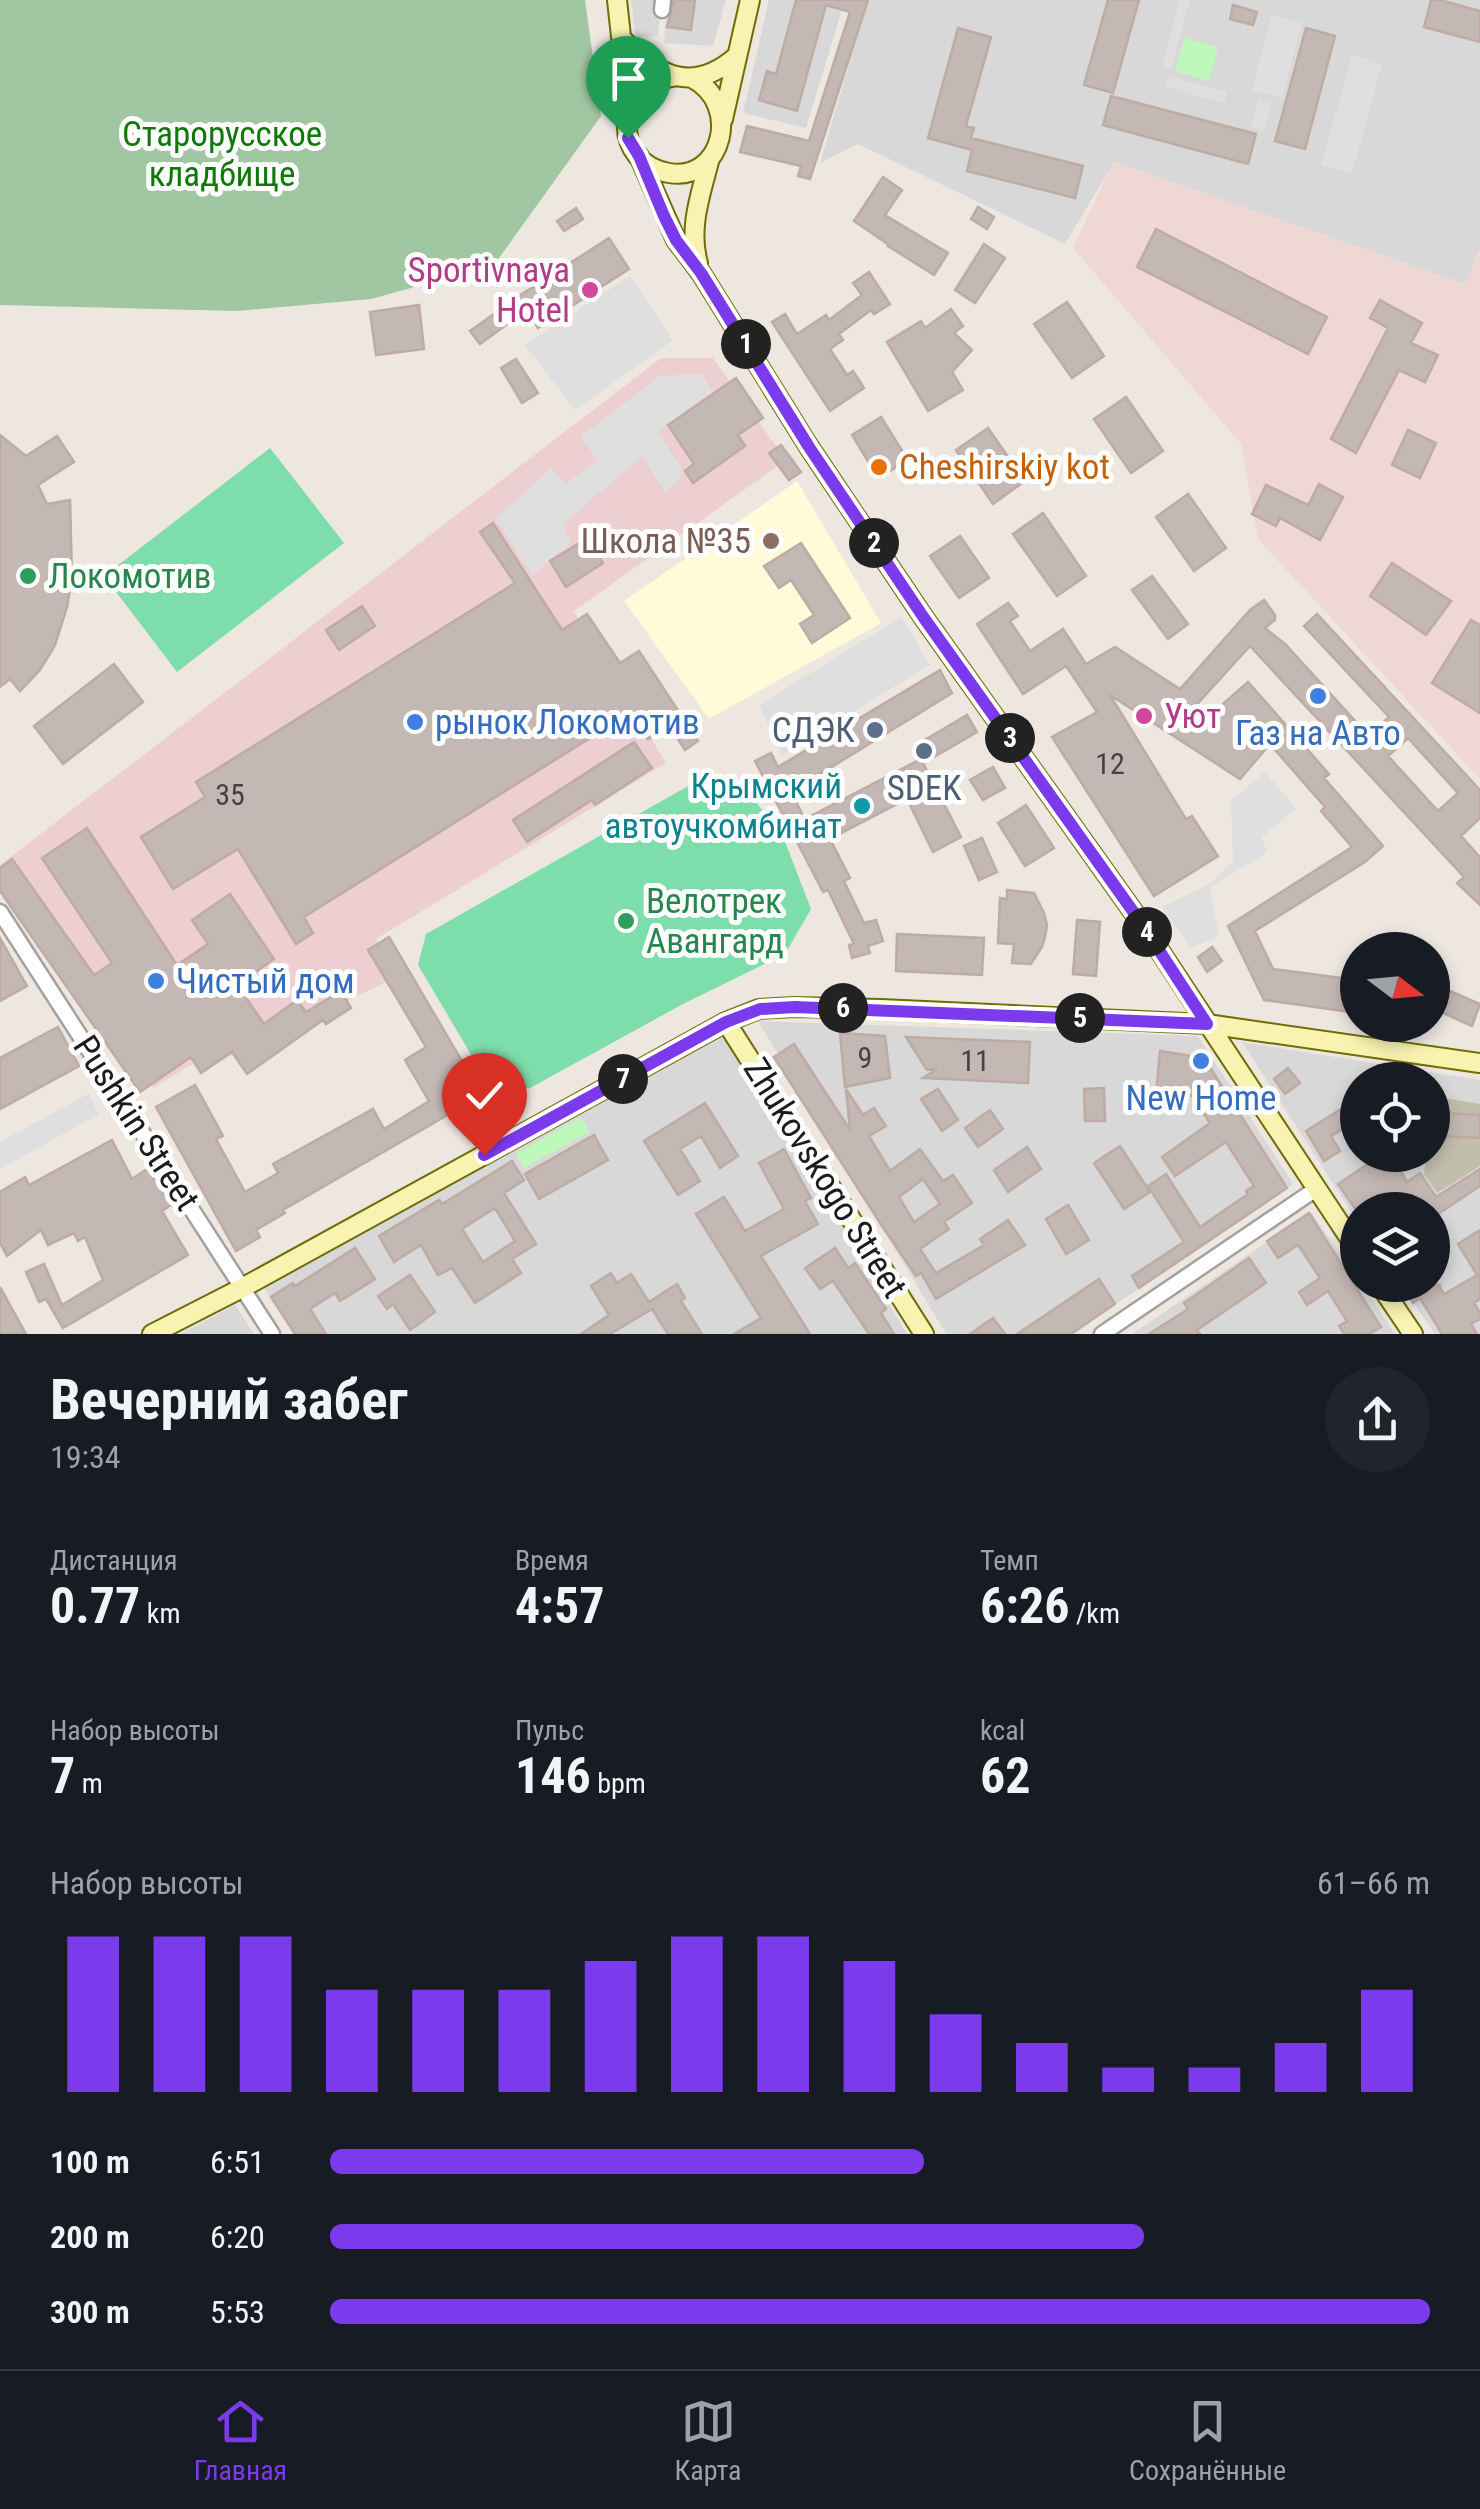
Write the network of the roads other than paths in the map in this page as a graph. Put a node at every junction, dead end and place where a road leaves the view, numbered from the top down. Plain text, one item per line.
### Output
1 (617, 0) edge
2 (750, 0) edge
3 (622, 39) junction
4 (737, 56) junction
5 (684, 77) junction
6 (629, 110) junction
7 (722, 120) junction
8 (639, 156) junction
9 (710, 158) junction
10 (701, 273) junction
11 (0, 912) edge
12 (726, 1022) junction
13 (1207, 1024) junction
14 (1480, 1063) edge
15 (1316, 1189) junction
16 (1340, 1224) edge
17 (242, 1288) junction
18 (1392, 1302) edge
19 (152, 1334) edge
20 (272, 1334) edge
21 (924, 1334) edge
22 (1102, 1334) edge
23 (1414, 1334) edge

1 - 3 main road
2 - 4 main road
3 - 5 main road
3 - 6 main road
4 - 5 main road
4 - 7 main road
5 - 6 main road
5 - 7 main road
6 - 8 main road
7 - 9 main road
8 - 9 main road
8 - 10 main road
9 - 10 main road
10 - 13 main road
11 - 17 street, Pushkin Street
12 - 13 main road
12 - 17 main road
12 - 21 main road, Zhukovskogo Street
13 - 14 main road
13 - 15 main road
15 - 16 main road
15 - 22 street
17 - 19 main road
17 - 20 street, Pushkin Street
18 - 23 main road

